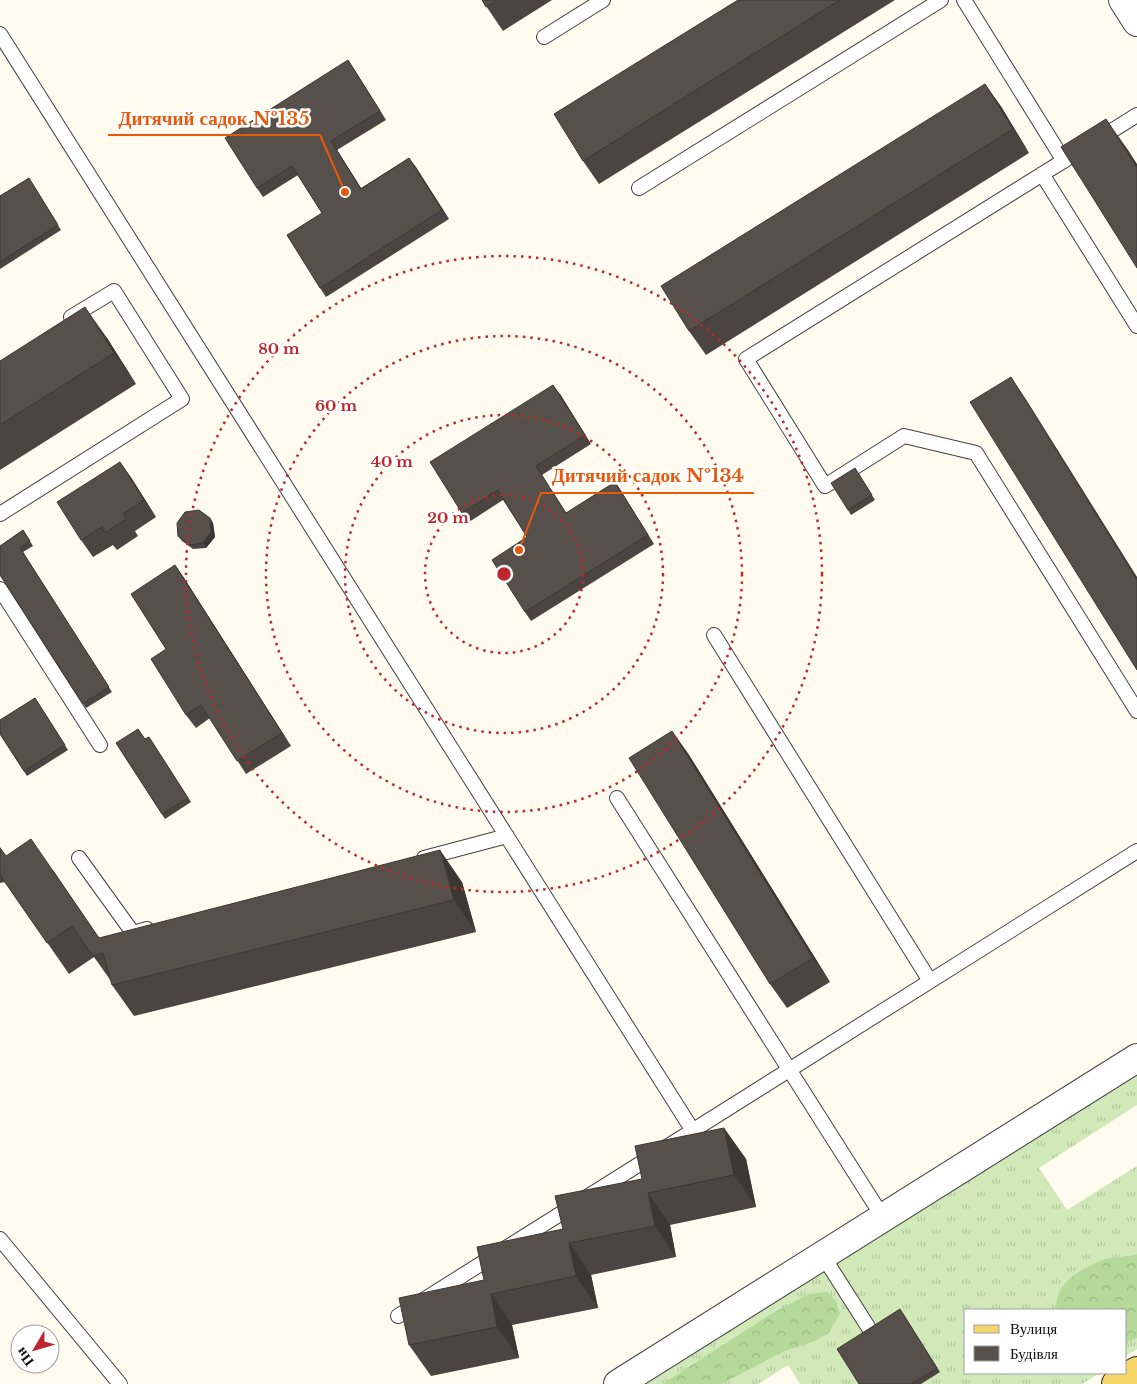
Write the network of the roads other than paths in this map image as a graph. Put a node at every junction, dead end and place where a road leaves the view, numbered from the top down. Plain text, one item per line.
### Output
1 (603, 0) edge
2 (941, 0) edge
3 (964, 0) edge
4 (1123, 0) edge
5 (1137, 22) edge
6 (0, 34) edge
7 (544, 37) dead end
8 (1137, 115) edge
9 (1064, 161) junction
10 (1042, 174) junction
11 (639, 188) dead end
12 (57, 326) edge
13 (1137, 326) edge
14 (0, 514) edge
15 (0, 589) edge
16 (714, 635) dead end
17 (1137, 711) edge
18 (100, 745) dead end
19 (618, 798) dead end
20 (507, 836) junction
21 (1135, 856) edge
22 (79, 858) dead end
23 (411, 861) edge
24 (161, 925) edge
25 (930, 981) junction
26 (1137, 1058) edge
27 (789, 1070) junction
28 (693, 1131) junction
29 (884, 1219) junction
30 (0, 1239) edge
31 (823, 1256) junction
32 (398, 1316) dead end
33 (872, 1333) edge
34 (1137, 1371) edge
35 (120, 1384) edge
36 (618, 1384) edge
37 (1116, 1384) edge

1 - 7 lane
2 - 11 lane
3 - 9 lane
4 - 5 street
6 - 20 lane
8 - 9 lane
9 - 10 lane
10 - 13 lane
10 - 17 lane
12 - 14 lane
15 - 18 lane
16 - 25 lane
19 - 27 lane
20 - 23 lane
20 - 28 lane
21 - 25 lane
22 - 24 lane
25 - 27 lane
26 - 29 street
27 - 28 lane
27 - 29 lane
28 - 32 lane
29 - 31 street
30 - 35 lane
31 - 33 lane
31 - 36 street
34 - 37 main road

